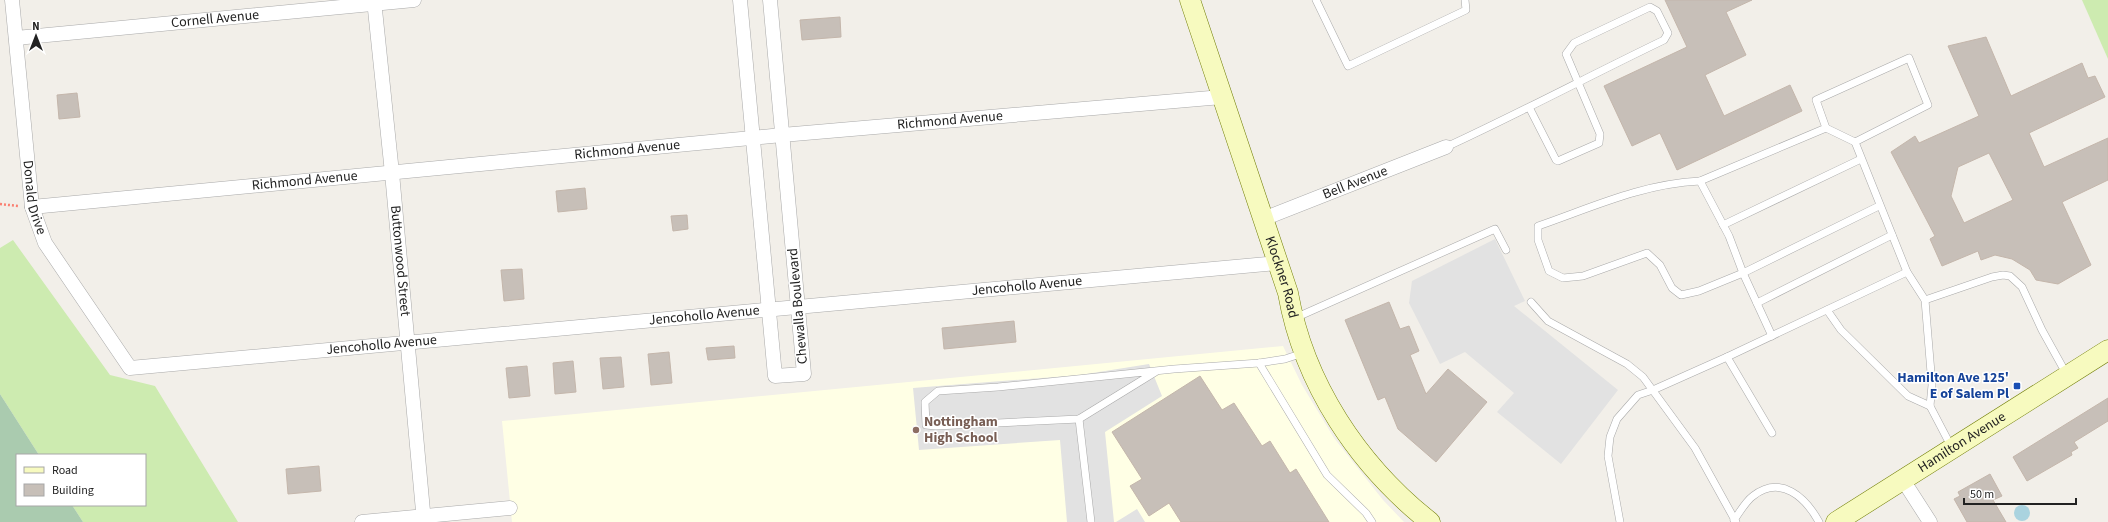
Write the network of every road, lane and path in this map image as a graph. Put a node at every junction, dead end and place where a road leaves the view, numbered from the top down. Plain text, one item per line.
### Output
1 (12, 0) edge
2 (414, 0) edge
3 (740, 0) edge
4 (770, 0) edge
5 (1190, 0) edge
6 (1316, 0) edge
7 (1465, 0) edge
8 (374, 2) edge
9 (16, 38) junction
10 (1578, 81) junction
11 (1222, 97) junction
12 (1529, 107) junction
13 (1826, 128) junction
14 (782, 135) junction
15 (752, 138) junction
16 (1855, 142) junction
17 (1446, 146) joint
18 (1861, 159) junction
19 (392, 174) junction
20 (1700, 181) junction
21 (1880, 206) junction
22 (32, 207) junction
23 (1263, 219) junction
24 (1723, 225) junction
25 (1892, 235) junction
26 (1506, 250) dead end
27 (1278, 263) junction
28 (1907, 272) junction
29 (1743, 273) junction
30 (1925, 300) junction
31 (1531, 302) dead end
32 (1757, 303) junction
33 (798, 307) junction
34 (769, 310) junction
35 (1827, 310) junction
36 (1293, 319) junction
37 (1772, 336) junction
38 (407, 343) junction
39 (2108, 350) edge
40 (1304, 352) junction
41 (1727, 357) junction
42 (1258, 363) junction
43 (130, 368) joint
44 (1158, 371) junction
45 (2067, 375) junction
46 (1653, 390) junction
47 (1930, 406) junction
48 (1079, 419) junction
49 (1772, 433) dead end
50 (1952, 448) junction
51 (1903, 480) junction
52 (510, 508) dead end
53 (423, 519) edge
54 (1735, 521) edge
55 (362, 522) edge
56 (1091, 522) edge
57 (1372, 522) edge
58 (1430, 522) edge
59 (1620, 522) edge
60 (1819, 522) edge
61 (1836, 522) edge
62 (1930, 522) edge

1 - 9 street, Donald Drive
2 - 8 street, Cornell Avenue
3 - 15 street, Chewalla Boulevard
4 - 14 street, Chewalla Boulevard
5 - 11 main road, Klockner Road
6 - 7 lane
8 - 9 street, Cornell Avenue
8 - 19 street, Buttonwood Street
9 - 22 street, Donald Drive
10 - 10 lane
10 - 12 lane
10 - 12 lane
11 - 14 street, Richmond Avenue
11 - 23 main road, Klockner Road
12 - 17 lane
13 - 16 lane
13 - 16 lane
13 - 20 lane
14 - 15 street, Richmond Avenue
14 - 33 street, Chewalla Boulevard
15 - 19 street, Richmond Avenue
15 - 34 street, Chewalla Boulevard
16 - 18 lane
17 - 23 street, Bell Avenue
18 - 21 lane
18 - 24 lane
19 - 22 street, Richmond Avenue
19 - 38 street, Buttonwood Street
20 - 24 lane
20 - 29 lane
21 - 25 lane
21 - 29 lane
22 - 43 street, Donald Drive
23 - 27 main road, Klockner Road
24 - 29 lane
25 - 28 lane
25 - 32 lane
26 - 36 lane
27 - 33 street, Jencohollo Avenue
27 - 36 main road, Klockner Road
28 - 30 lane
28 - 35 lane
29 - 32 lane
30 - 45 lane
30 - 47 lane
31 - 46 lane
32 - 37 lane
33 - 34 street, Jencohollo Avenue
33 - 34 street, Chewalla Boulevard
34 - 38 street, Jencohollo Avenue
35 - 37 lane
35 - 47 lane
36 - 40 main road, Klockner Road
37 - 41 lane
38 - 43 street, Jencohollo Avenue
38 - 53 street, Buttonwood Street
39 - 45 main road, Hamilton Avenue
40 - 42 lane
40 - 58 main road, Klockner Road
41 - 46 lane
41 - 49 lane
42 - 44 lane
42 - 57 lane
44 - 48 lane
44 - 48 lane
45 - 50 main road, Hamilton Avenue
46 - 54 lane
46 - 59 lane
47 - 50 lane
48 - 56 lane
50 - 51 main road, Hamilton Avenue
51 - 61 main road, Hamilton Avenue
51 - 62 street
52 - 53 street
53 - 55 street
54 - 60 lane

